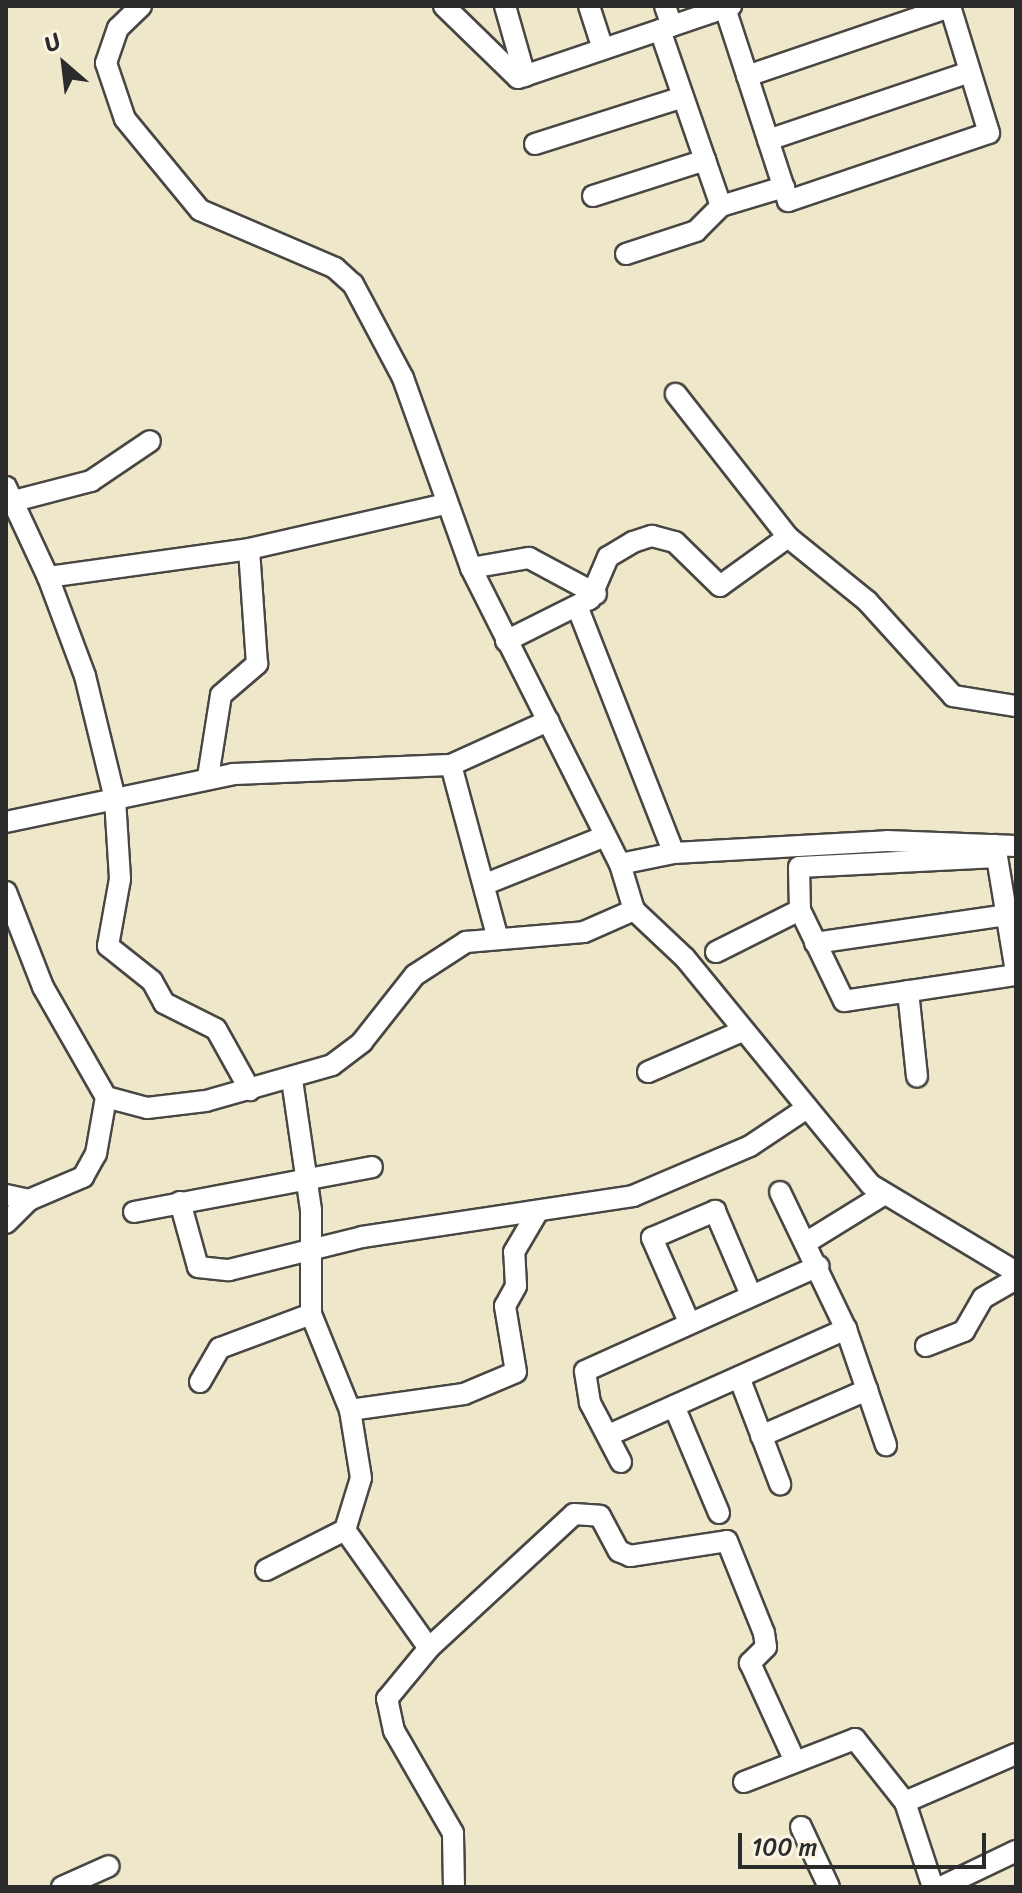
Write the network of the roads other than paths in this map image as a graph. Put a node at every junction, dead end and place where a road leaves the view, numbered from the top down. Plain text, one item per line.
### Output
1 (141, 6) edge
2 (444, 6) edge
3 (505, 6) edge
4 (589, 6) edge
5 (728, 7) edge
6 (950, 7) edge
7 (666, 21) edge
8 (603, 49) junction
9 (970, 72) junction
10 (525, 76) junction
11 (747, 76) junction
12 (683, 97) junction
13 (768, 140) junction
14 (535, 144) dead end
15 (705, 160) junction
16 (784, 187) junction
17 (593, 196) dead end
18 (721, 206) junction
19 (626, 254) dead end
20 (676, 394) dead end
21 (150, 441) dead end
22 (10, 494) edge
23 (445, 504) junction
24 (788, 537) junction
25 (249, 549) junction
26 (471, 568) junction
27 (48, 577) junction
28 (596, 594) junction
29 (577, 606) junction
30 (506, 641) junction
31 (1016, 706) edge
32 (548, 721) junction
33 (451, 765) junction
34 (208, 777) junction
35 (115, 799) junction
36 (6, 822) edge
37 (603, 837) junction
38 (1016, 846) edge
39 (996, 851) junction
40 (674, 853) junction
41 (620, 864) junction
42 (488, 883) junction
43 (6, 892) edge
44 (634, 910) junction
45 (800, 910) junction
46 (1006, 915) junction
47 (497, 936) junction
48 (815, 943) junction
49 (716, 952) dead end
50 (1016, 973) edge
51 (908, 991) junction
52 (740, 1032) junction
53 (648, 1072) dead end
54 (917, 1077) dead end
55 (292, 1080) junction
56 (250, 1090) junction
57 (106, 1097) junction
58 (807, 1108) junction
59 (372, 1167) dead end
60 (306, 1177) junction
61 (780, 1192) dead end
62 (6, 1195) edge
63 (883, 1195) junction
64 (29, 1200) junction
65 (180, 1202) junction
66 (134, 1212) dead end
67 (537, 1213) junction
68 (6, 1223) edge
69 (807, 1242) junction
70 (312, 1250) junction
71 (819, 1266) junction
72 (1016, 1272) edge
73 (1016, 1279) edge
74 (751, 1295) junction
75 (311, 1314) junction
76 (689, 1322) junction
77 (846, 1329) junction
78 (926, 1346) dead end
79 (739, 1377) junction
80 (200, 1382) dead end
81 (867, 1390) junction
82 (674, 1406) junction
83 (350, 1410) junction
84 (609, 1435) junction
85 (761, 1436) junction
86 (886, 1445) dead end
87 (621, 1462) dead end
88 (780, 1484) dead end
89 (719, 1513) dead end
90 (345, 1530) junction
91 (266, 1570) dead end
92 (429, 1648) junction
93 (1016, 1754) edge
94 (794, 1759) junction
95 (744, 1782) dead end
96 (905, 1802) junction
97 (801, 1827) dead end
98 (1016, 1851) edge
99 (109, 1866) dead end
100 (62, 1887) edge
101 (454, 1887) edge
102 (829, 1887) edge
103 (933, 1887) edge
104 (941, 1887) edge

1 - 23 street
2 - 10 street
3 - 10 street
4 - 8 street
5 - 7 street
5 - 11 street
6 - 9 street
6 - 11 street
7 - 8 street
7 - 12 street
8 - 10 street
9 - 13 street
9 - 16 street
11 - 13 street
12 - 14 street
12 - 15 street
13 - 16 street
15 - 17 street
15 - 18 street
16 - 18 street
18 - 19 street
20 - 24 street
21 - 22 street
22 - 27 street
23 - 25 street
23 - 26 street
24 - 28 street
24 - 31 street
25 - 27 street
25 - 34 street
26 - 28 street
26 - 30 street
27 - 35 street
28 - 29 street
29 - 30 street
29 - 40 street
30 - 32 street
32 - 33 street
32 - 37 street
33 - 34 street
33 - 42 street
34 - 35 street
35 - 36 street
35 - 56 street
37 - 41 street
37 - 42 street
38 - 39 street
39 - 40 street
39 - 45 street
39 - 46 street
40 - 41 street
41 - 44 street
42 - 47 street
43 - 57 street
44 - 47 street
44 - 52 street
45 - 48 street
45 - 49 street
46 - 48 street
46 - 50 street
47 - 55 street
48 - 51 street
50 - 51 street
51 - 54 street
52 - 53 street
52 - 58 street
55 - 56 street
55 - 60 street
56 - 57 street
57 - 64 street
58 - 63 street
58 - 67 street
59 - 60 street
60 - 65 street
60 - 70 street
61 - 69 street
62 - 64 street
63 - 69 street
63 - 72 street
64 - 68 street
65 - 66 street
65 - 70 street
67 - 70 street
67 - 83 street
69 - 71 street
70 - 75 street
71 - 74 street
71 - 77 street
73 - 78 street
74 - 76 street
74 - 76 street
75 - 80 street
75 - 83 street
76 - 84 street
77 - 79 street
77 - 81 street
79 - 82 street
79 - 85 street
81 - 85 street
81 - 86 street
82 - 84 street
82 - 89 street
83 - 90 street
84 - 87 street
85 - 88 street
90 - 91 street
90 - 92 street
92 - 94 street
92 - 101 street
93 - 96 street
94 - 95 street
94 - 96 street
96 - 103 street
97 - 102 street
98 - 104 street
99 - 100 street

